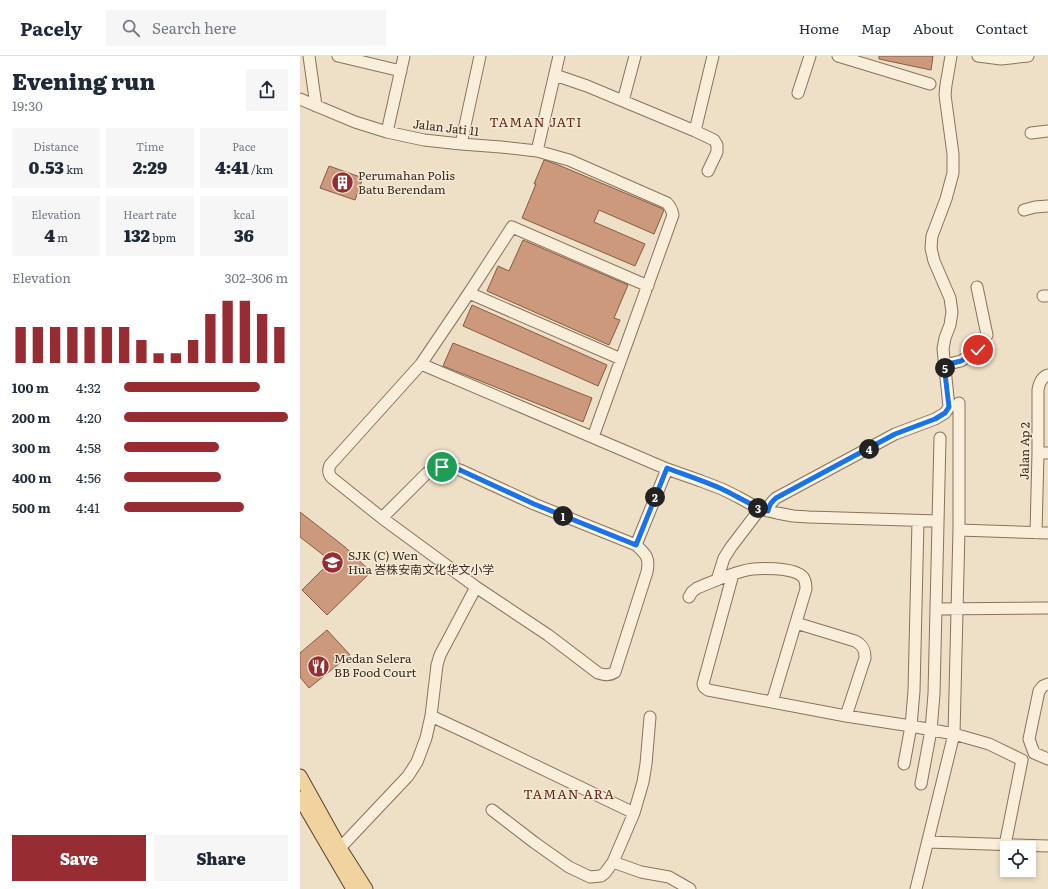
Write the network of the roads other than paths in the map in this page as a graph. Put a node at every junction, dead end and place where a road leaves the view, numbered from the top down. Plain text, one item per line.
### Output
1 (309, 56) edge
2 (338, 56) edge
3 (404, 56) edge
4 (480, 56) edge
5 (559, 56) edge
6 (635, 56) edge
7 (713, 56) edge
8 (810, 56) edge
9 (838, 56) edge
10 (951, 56) edge
11 (978, 56) edge
12 (1028, 56) edge
13 (401, 71) junction
14 (555, 75) junction
15 (930, 84) dead end
16 (798, 93) dead end
17 (300, 99) edge
18 (623, 101) junction
19 (316, 106) junction
20 (695, 131) junction
21 (1048, 131) edge
22 (387, 132) junction
23 (1031, 132) dead end
24 (461, 144) junction
25 (537, 151) junction
26 (708, 170) dead end
27 (1048, 206) edge
28 (1024, 210) dead end
29 (648, 286) junction
30 (977, 287) dead end
31 (469, 294) junction
32 (621, 359) junction
33 (421, 364) junction
34 (944, 365) junction
35 (1048, 375) edge
36 (959, 403) dead end
37 (593, 437) junction
38 (940, 438) dead end
39 (1043, 453) edge
40 (667, 468) junction
41 (764, 510) junction
42 (382, 518) junction
43 (918, 521) junction
44 (938, 521) junction
45 (959, 530) junction
46 (1036, 532) junction
47 (1048, 533) edge
48 (636, 545) junction
49 (733, 574) junction
50 (717, 580) junction
51 (476, 587) junction
52 (689, 596) dead end
53 (936, 608) junction
54 (958, 608) junction
55 (1048, 608) edge
56 (796, 623) junction
57 (1048, 684) edge
58 (772, 702) junction
59 (431, 716) junction
60 (846, 716) junction
61 (650, 717) dead end
62 (911, 726) junction
63 (931, 730) junction
64 (954, 734) junction
65 (1048, 759) edge
66 (904, 764) dead end
67 (300, 776) edge
68 (921, 784) dead end
69 (300, 798) edge
70 (492, 810) dead end
71 (634, 813) junction
72 (1006, 841) edge
73 (928, 842) junction
74 (1000, 845) edge
75 (1036, 846) edge
76 (1048, 846) edge
77 (340, 848) junction
78 (613, 862) junction
79 (354, 889) edge
80 (366, 889) edge
81 (690, 889) edge
82 (916, 889) edge

1 - 19 street
2 - 13 street
3 - 13 street
4 - 24 street
5 - 14 street
6 - 18 street
7 - 20 street
8 - 16 street
9 - 15 street
10 - 34 street
11 - 12 street
13 - 22 street
14 - 18 street
14 - 25 street
17 - 19 street, Jalan Jati 11
18 - 20 street
19 - 22 street, Jalan Jati 11
20 - 26 street
21 - 23 street
22 - 24 street, Jalan Jati 11
24 - 25 street, Jalan Jati 11
25 - 29 street, Jalan Jati 11
27 - 28 street
29 - 31 street
29 - 32 street
30 - 34 street
31 - 32 street
31 - 33 street
32 - 37 street
33 - 37 street
33 - 42 street
34 - 41 street
35 - 39 street, Jalan Ap 2
36 - 45 street
37 - 40 street
38 - 44 street
39 - 46 street, Jalan Ap 2
40 - 41 street
40 - 48 street
41 - 43 street
41 - 50 street
42 - 48 street
42 - 51 street
43 - 44 street
43 - 62 street
44 - 53 street
45 - 46 street
45 - 54 street
46 - 47 street
48 - 51 street
49 - 50 street
49 - 56 street
49 - 58 street
50 - 52 street
51 - 59 street
53 - 54 street
53 - 63 street
54 - 55 street
54 - 64 street
56 - 58 street
56 - 60 street
57 - 65 street
58 - 60 street
59 - 71 street
59 - 77 street
60 - 62 street
61 - 71 street
62 - 63 street
62 - 66 street
63 - 64 street
63 - 68 street
64 - 72 street
64 - 73 street
67 - 77 main road
69 - 79 main road
70 - 78 street
71 - 78 street
73 - 74 street
73 - 82 street
75 - 76 street
77 - 80 main road
78 - 81 street

